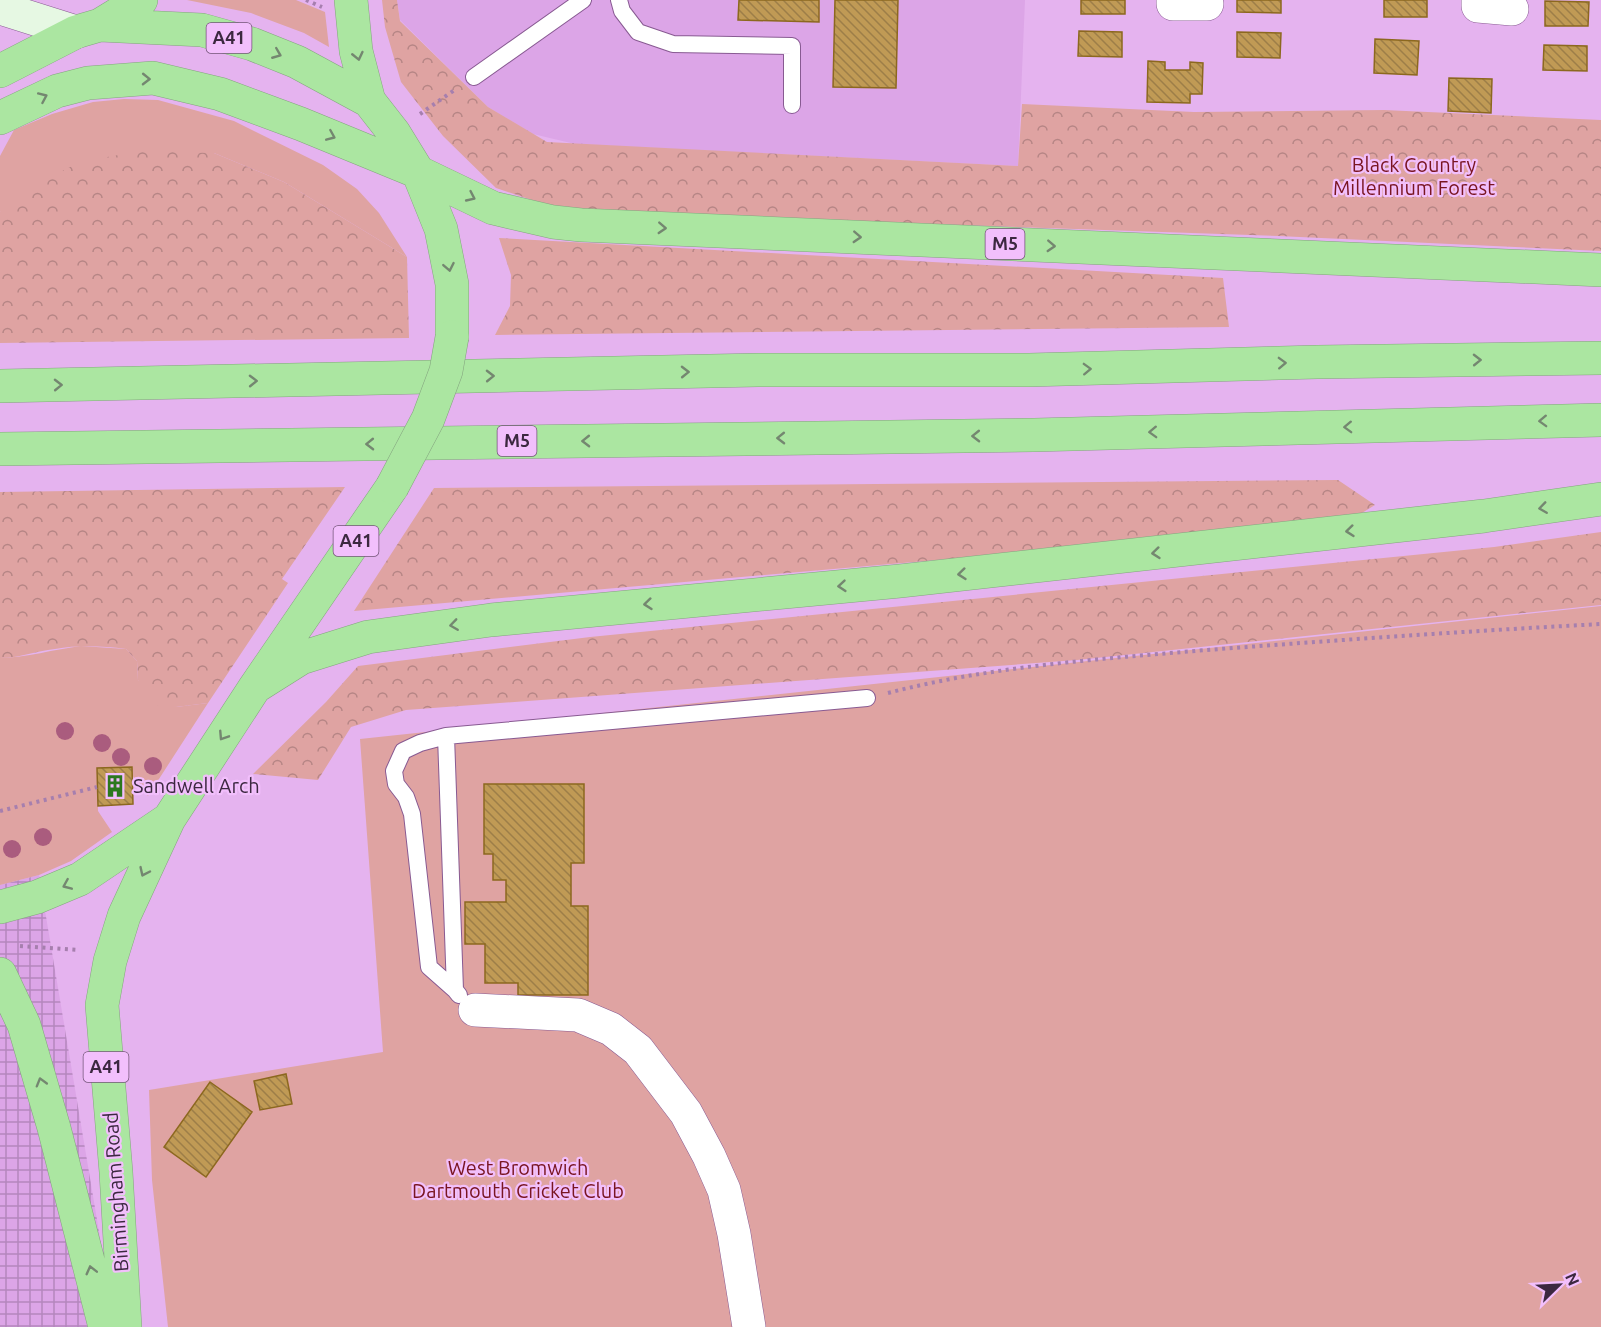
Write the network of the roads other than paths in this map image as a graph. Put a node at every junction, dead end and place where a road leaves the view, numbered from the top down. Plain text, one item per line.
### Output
1 (141, 0) edge
2 (583, 0) edge
3 (619, 0) edge
4 (1173, 0) edge
5 (1478, 0) edge
6 (338, 4) edge
7 (1207, 4) dead end
8 (0, 8) edge
9 (1512, 9) dead end
10 (88, 28) junction
11 (0, 71) edge
12 (474, 77) road end
13 (369, 101) junction
14 (792, 105) dead end
15 (0, 118) edge
16 (418, 172) junction
17 (1601, 270) edge
18 (1601, 358) edge
19 (0, 386) edge
20 (1601, 420) edge
21 (0, 449) edge
22 (1601, 499) edge
23 (255, 687) junction
24 (867, 698) road end
25 (446, 736) junction
26 (169, 819) junction
27 (0, 907) edge
28 (0, 974) edge
29 (465, 1000) junction
30 (105, 1327) edge
31 (125, 1327) edge
32 (749, 1327) edge

1 - 10 highway, A41
2 - 12 lane
3 - 14 lane
4 - 7 street
5 - 9 street
6 -> 13 highway, A41
8 - 10 street
10 - 11 highway, A41
10 -> 13 highway, A41
13 - 16 highway, A41
15 -> 16 highway
16 -> 17 highway, M5
16 -> 23 highway, A41, bridge
19 -> 18 highway
20 -> 21 highway, M5
22 -> 23 highway
23 -> 26 highway, A41
24 - 25 lane
25 - 29 lane
25 - 29 lane
26 -> 27 highway, A41
26 -> 31 highway, Birmingham Road / A41
30 -> 28 highway, Birmingham Road
29 - 32 street

